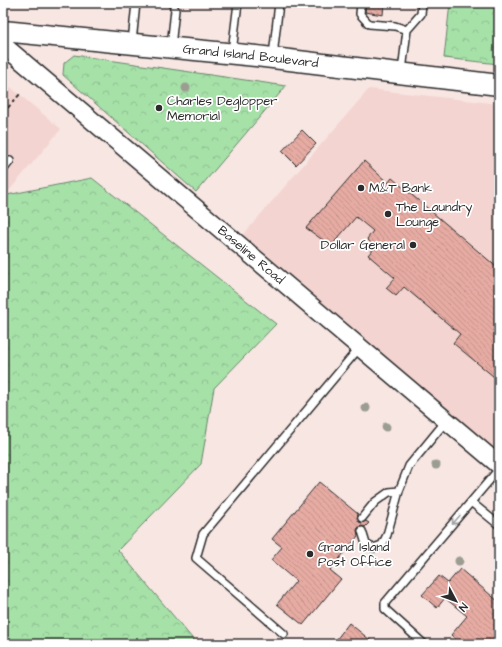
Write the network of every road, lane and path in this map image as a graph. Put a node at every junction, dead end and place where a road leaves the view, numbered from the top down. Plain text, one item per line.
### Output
1 (136, 3) edge
2 (172, 3) edge
3 (238, 3) edge
4 (278, 3) edge
5 (361, 3) edge
6 (422, 3) edge
7 (407, 30) junction
8 (3, 31) edge
9 (132, 44) junction
10 (3, 45) edge
11 (171, 48) junction
12 (232, 54) junction
13 (273, 58) junction
14 (402, 74) junction
15 (499, 85) edge
16 (21, 93) dead end
17 (3, 113) edge
18 (10, 162) dead end
19 (3, 170) edge
20 (361, 347) junction
21 (446, 421) junction
22 (499, 465) edge
23 (499, 469) edge
24 (399, 491) junction
25 (471, 502) junction
26 (362, 518) dead end
27 (499, 525) edge
28 (362, 531) dead end
29 (284, 634) dead end
30 (424, 644) edge

1 - 9 lane
2 - 11 lane
3 - 12 lane
4 - 13 lane
5 - 7 lane
6 - 7 lane
7 - 14 lane
8 - 9 main road, Grand Island Boulevard
9 - 11 main road, Grand Island Boulevard
10 - 20 street, Baseline Road
11 - 12 main road, Grand Island Boulevard
12 - 13 main road, Grand Island Boulevard
13 - 14 main road, Grand Island Boulevard
14 - 15 main road, Grand Island Boulevard
16 - 17 path
18 - 19 lane
20 - 21 street, Baseline Road
20 - 29 lane
21 - 22 street, Baseline Road
21 - 24 lane
23 - 25 lane
24 - 26 lane
24 - 28 lane
25 - 27 lane
25 -> 30 lane

